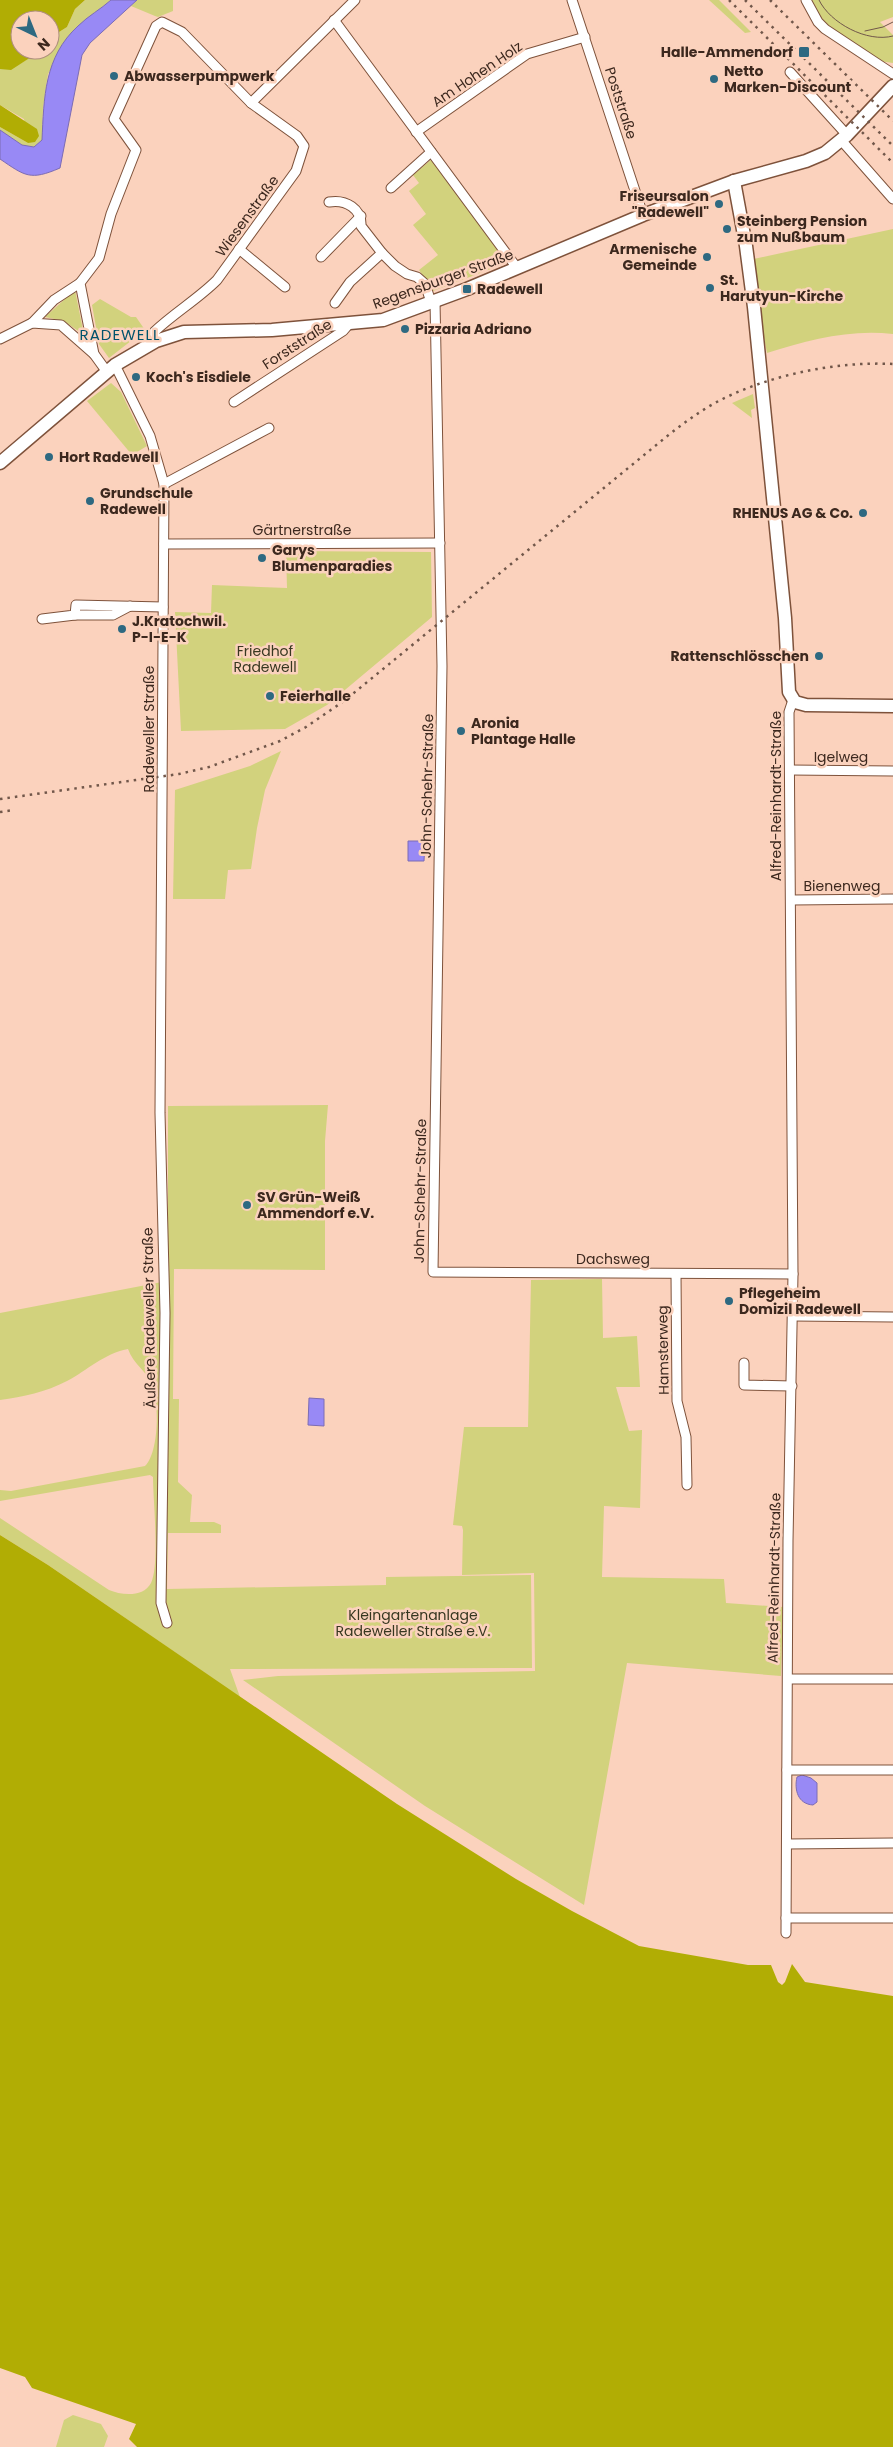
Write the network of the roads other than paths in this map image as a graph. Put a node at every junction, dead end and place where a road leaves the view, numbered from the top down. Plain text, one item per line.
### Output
1 (355, 0) edge
2 (572, 0) edge
3 (806, 0) edge
4 (334, 20) junction
5 (585, 36) junction
6 (790, 72) dead end
7 (893, 74) edge
8 (893, 86) edge
9 (251, 103) junction
10 (416, 132) junction
11 (844, 137) junction
12 (431, 152) junction
13 (734, 181) junction
14 (391, 188) dead end
15 (893, 199) edge
16 (329, 202) dead end
17 (643, 215) junction
18 (362, 216) junction
19 (239, 249) junction
20 (382, 253) junction
21 (321, 257) dead end
22 (517, 268) junction
23 (80, 283) junction
24 (286, 287) dead end
25 (433, 302) junction
26 (335, 303) dead end
27 (32, 323) junction
28 (349, 324) junction
29 (0, 339) edge
30 (156, 341) junction
31 (94, 354) junction
32 (111, 368) junction
33 (234, 402) dead end
34 (269, 428) dead end
35 (0, 463) edge
36 (164, 484) junction
37 (440, 543) junction
38 (164, 544) junction
39 (163, 606) junction
40 (42, 619) dead end
41 (793, 700) junction
42 (893, 706) edge
43 (790, 770) junction
44 (893, 771) edge
45 (893, 899) edge
46 (792, 900) junction
47 (161, 1013) joint
48 (433, 1272) joint
49 (676, 1274) junction
50 (793, 1274) junction
51 (793, 1316) junction
52 (893, 1317) edge
53 (744, 1363) dead end
54 (792, 1386) junction
55 (687, 1485) dead end
56 (168, 1623) dead end
57 (788, 1679) junction
58 (893, 1679) edge
59 (787, 1770) junction
60 (893, 1770) edge
61 (787, 1844) junction
62 (893, 1844) edge
63 (786, 1918) junction
64 (893, 1918) edge
65 (786, 1933) dead end

1 - 4 street
2 - 5 street, Poststraße
3 - 7 street
4 - 9 street
4 - 10 street
5 - 10 street, Am Hohen Holz
5 - 17 street, Poststraße
6 - 11 street
8 - 11 main road, Regensburger Straße
9 - 19 street, Wiesenstraße
9 - 23 street
10 - 12 street
11 - 13 main road, Regensburger Straße
11 - 15 street
12 - 14 street
12 - 22 street
13 - 17 main road, Regensburger Straße
13 - 41 main road, Alfred-Reinhardt-Straße
16 - 18 street
17 - 22 main road, Regensburger Straße
18 - 20 street
18 - 21 street
19 - 24 street
19 - 30 street, Wiesenstraße
20 - 25 street
20 - 26 street
22 - 25 main road, Regensburger Straße
23 - 27 street
23 - 31 street
25 - 28 main road, Regensburger Straße
25 - 37 street, John-Schehr-Straße
27 - 29 street
27 - 31 street
28 - 30 main road, Regensburger Straße
28 - 33 street, Forststraße
30 - 32 main road, Regensburger Straße
31 - 32 street, Radeweller Straße
32 - 35 main road, Regensburger Straße
32 - 36 street, Radeweller Straße
34 - 36 street
36 - 38 street, Radeweller Straße
37 - 38 street, Gärtnerstraße
37 - 48 street, John-Schehr-Straße
38 - 39 street, Radeweller Straße
39 - 40 street
39 - 47 street, Radeweller Straße
41 - 42 main road
41 - 43 street, Alfred-Reinhardt-Straße
43 - 44 street, Igelweg
43 - 46 street, Alfred-Reinhardt-Straße
45 - 46 street, Bienenweg
46 - 50 street, Alfred-Reinhardt-Straße
47 - 56 street, Äußere Radeweller Straße
48 - 49 street, Dachsweg
49 - 50 street, Dachsweg
49 - 55 street, Hamsterweg
50 - 51 street, Alfred-Reinhardt-Straße
51 - 52 street
51 - 54 street, Alfred-Reinhardt-Straße
53 - 54 street
54 - 57 street, Alfred-Reinhardt-Straße
57 - 58 street
57 - 59 street, Alfred-Reinhardt-Straße
59 - 60 street
59 - 61 street, Alfred-Reinhardt-Straße
61 - 62 street
61 - 63 street, Alfred-Reinhardt-Straße
63 - 64 street
63 - 65 street, Alfred-Reinhardt-Straße

